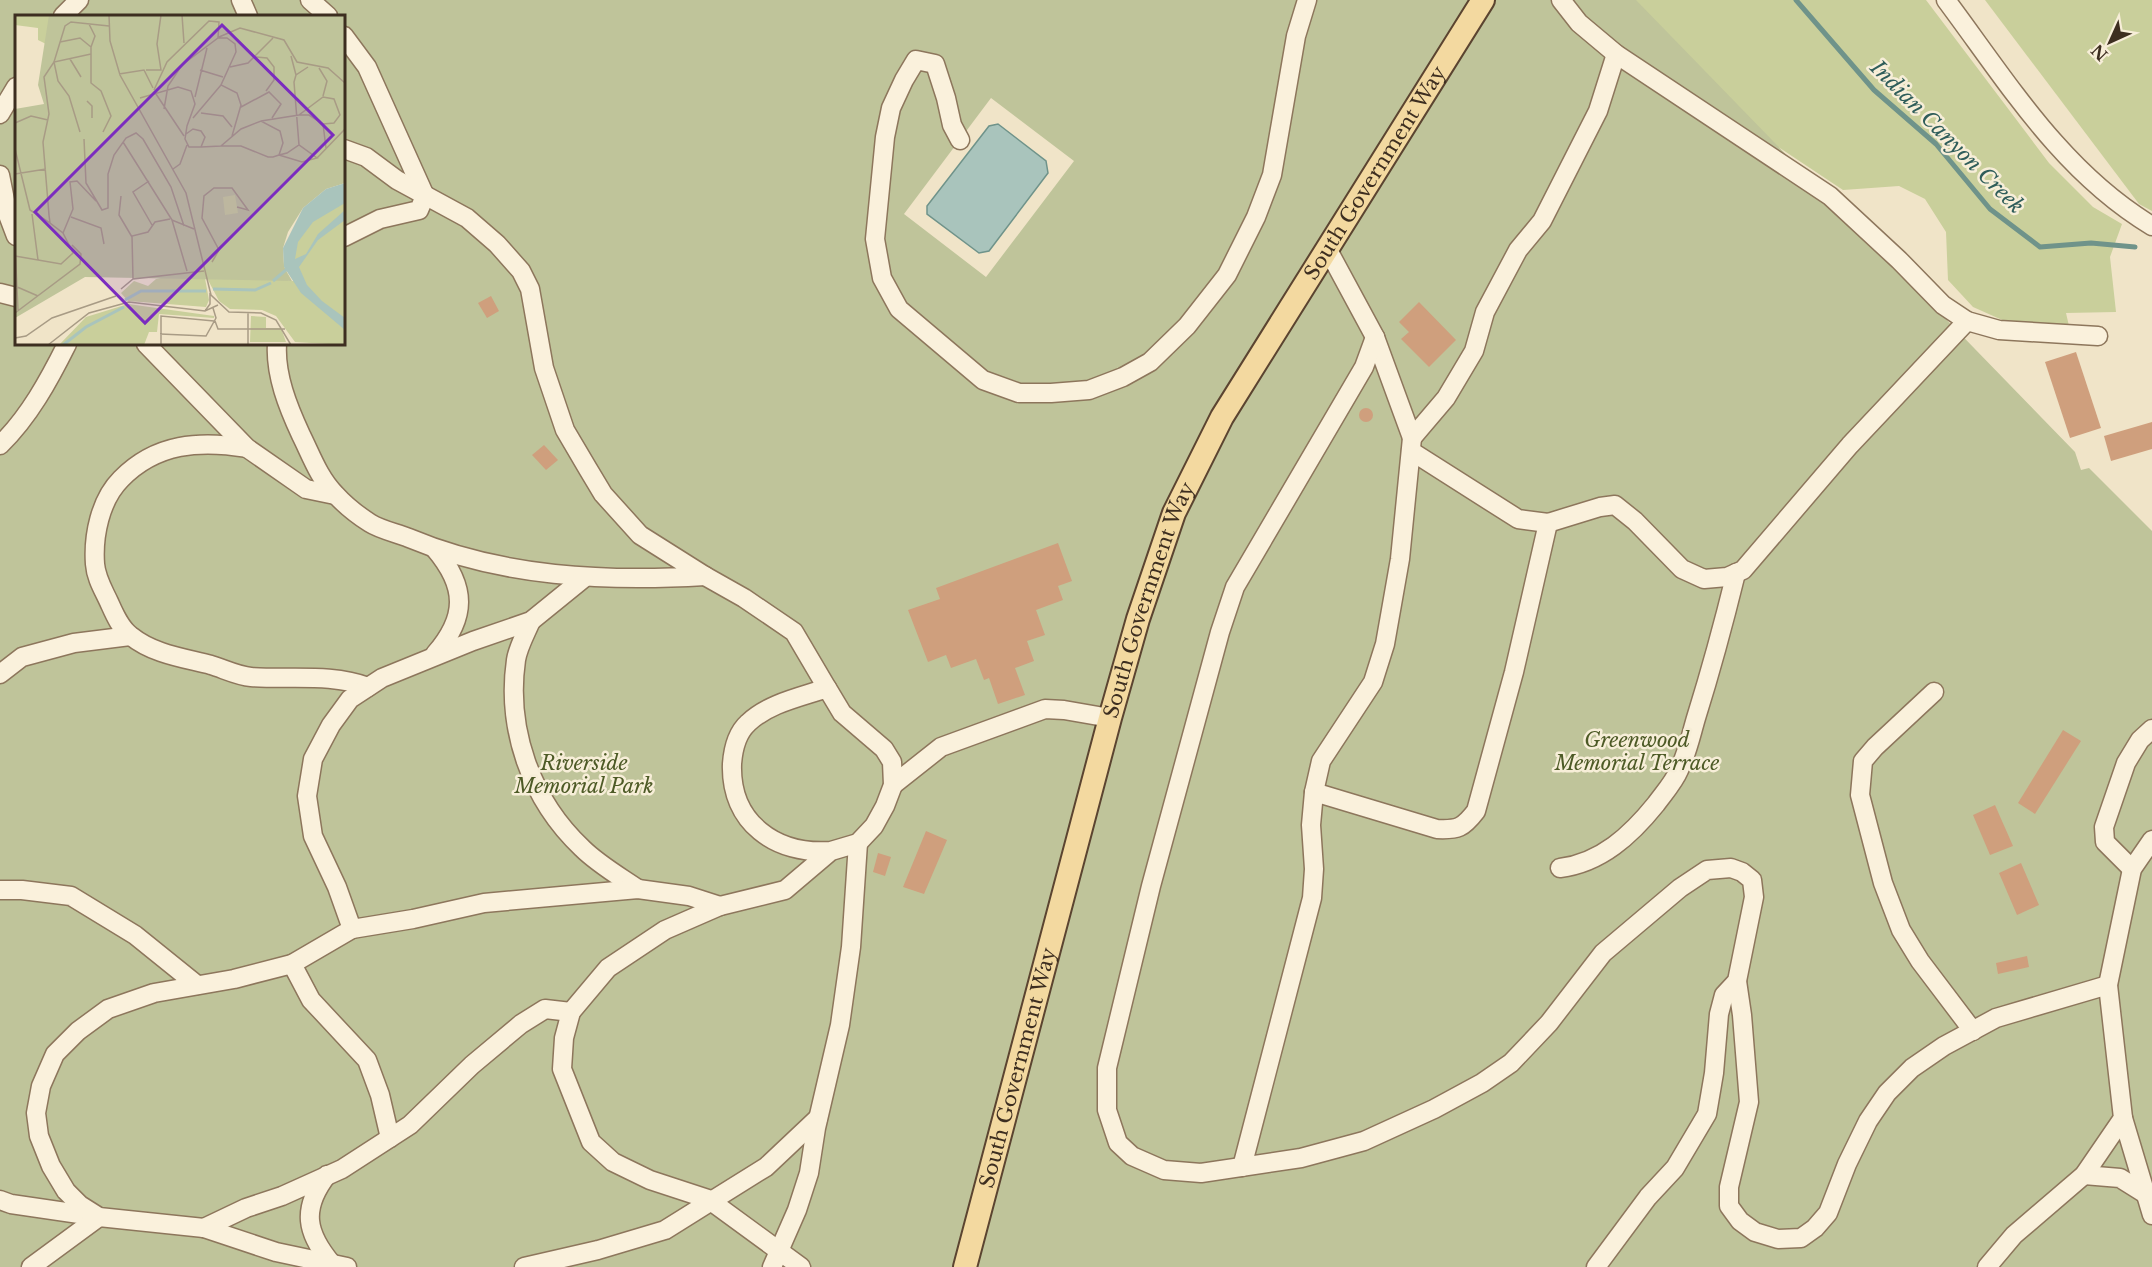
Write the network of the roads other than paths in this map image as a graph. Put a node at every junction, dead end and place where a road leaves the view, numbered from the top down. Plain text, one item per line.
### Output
1 (79, 0) edge
2 (241, 0) edge
3 (310, 0) edge
4 (1307, 0) edge
5 (1483, 0) edge
6 (1561, 0) edge
7 (1947, 0) edge
8 (64, 15) edge
9 (248, 15) edge
10 (327, 15) edge
11 (345, 37) edge
12 (1616, 54) junction
13 (15, 89) edge
14 (0, 114) edge
15 (960, 140) dead end
16 (345, 149) edge
17 (0, 175) edge
18 (425, 196) junction
19 (2152, 226) edge
20 (15, 233) edge
21 (345, 236) edge
22 (1328, 250) junction
23 (0, 293) edge
24 (15, 297) edge
25 (1967, 321) junction
26 (2098, 336) dead end
27 (1375, 337) junction
28 (66, 345) edge
29 (147, 345) edge
30 (277, 345) edge
31 (0, 445) edge
32 (1411, 445) junction
33 (247, 448) junction
34 (335, 495) junction
35 (1548, 523) junction
36 (435, 549) junction
37 (1736, 573) junction
38 (705, 576) junction
39 (584, 578) junction
40 (531, 621) junction
41 (130, 636) junction
42 (431, 658) junction
43 (0, 674) edge
44 (368, 687) junction
45 (827, 688) junction
46 (1934, 692) dead end
47 (1110, 718) junction
48 (2152, 729) edge
49 (893, 785) junction
50 (1314, 792) junction
51 (2152, 840) edge
52 (858, 843) junction
53 (831, 851) junction
54 (1560, 868) dead end
55 (2132, 869) junction
56 (638, 889) junction
57 (0, 890) edge
58 (720, 906) junction
59 (352, 929) junction
60 (292, 964) junction
61 (1737, 981) junction
62 (197, 985) junction
63 (2108, 985) junction
64 (571, 1012) junction
65 (1973, 1031) junction
66 (818, 1118) junction
67 (2123, 1118) junction
68 (390, 1138) junction
69 (1242, 1167) junction
70 (327, 1175) junction
71 (2084, 1175) junction
72 (2144, 1193) junction
73 (0, 1200) edge
74 (713, 1202) junction
75 (2152, 1215) edge
76 (99, 1217) junction
77 (204, 1228) junction
78 (775, 1259) edge
79 (340, 1266) edge
80 (31, 1267) edge
81 (524, 1267) edge
82 (801, 1267) edge
83 (965, 1267) edge
84 (1596, 1267) edge
85 (1987, 1267) edge

1 - 8 street
2 - 9 street
3 - 10 street
4 - 15 street
5 - 22 main road, South Government Way
6 - 12 street
7 - 19 street
11 - 18 street
12 - 25 street
12 - 32 street
13 - 14 street
16 - 18 street
17 - 20 street
18 - 21 street
18 - 38 street
22 - 27 street
22 - 47 main road, South Government Way
23 - 24 street
25 - 26 street
25 - 37 street
27 - 32 street
27 - 69 street
28 - 31 street
29 - 33 street
30 - 34 street
32 - 35 street
32 - 50 street
33 - 34 street
33 - 41 street
34 - 36 street
35 - 37 street
35 - 50 street
36 - 39 street
36 - 42 street
37 - 54 street
38 - 39 street
38 - 45 street
39 - 40 street
40 - 42 street
40 - 56 street
41 - 43 street
41 - 44 street
42 - 44 street
44 - 59 street
45 - 49 street
45 - 53 street
46 - 65 street
47 - 49 street
47 - 83 main road, South Government Way
48 - 55 street
49 - 52 street
50 - 69 street
51 - 55 street
52 - 53 street
52 - 66 street
53 - 58 street
55 - 63 street
56 - 58 street
56 - 59 street
57 - 62 street
58 - 64 street
59 - 60 street
60 - 62 street
60 - 68 street
61 - 65 street
61 - 69 street
61 - 84 street
62 - 76 street
63 - 65 street
63 - 67 street
64 - 68 street
64 - 74 street
66 - 74 street
66 - 78 street
67 - 71 street
67 - 72 street
68 - 70 street
70 - 77 street
70 - 79 street
71 - 72 street
71 - 85 street
72 - 75 street
73 - 76 street
74 - 78 street
74 - 81 street
76 - 77 street
76 - 80 street
77 - 79 street
78 - 82 street

